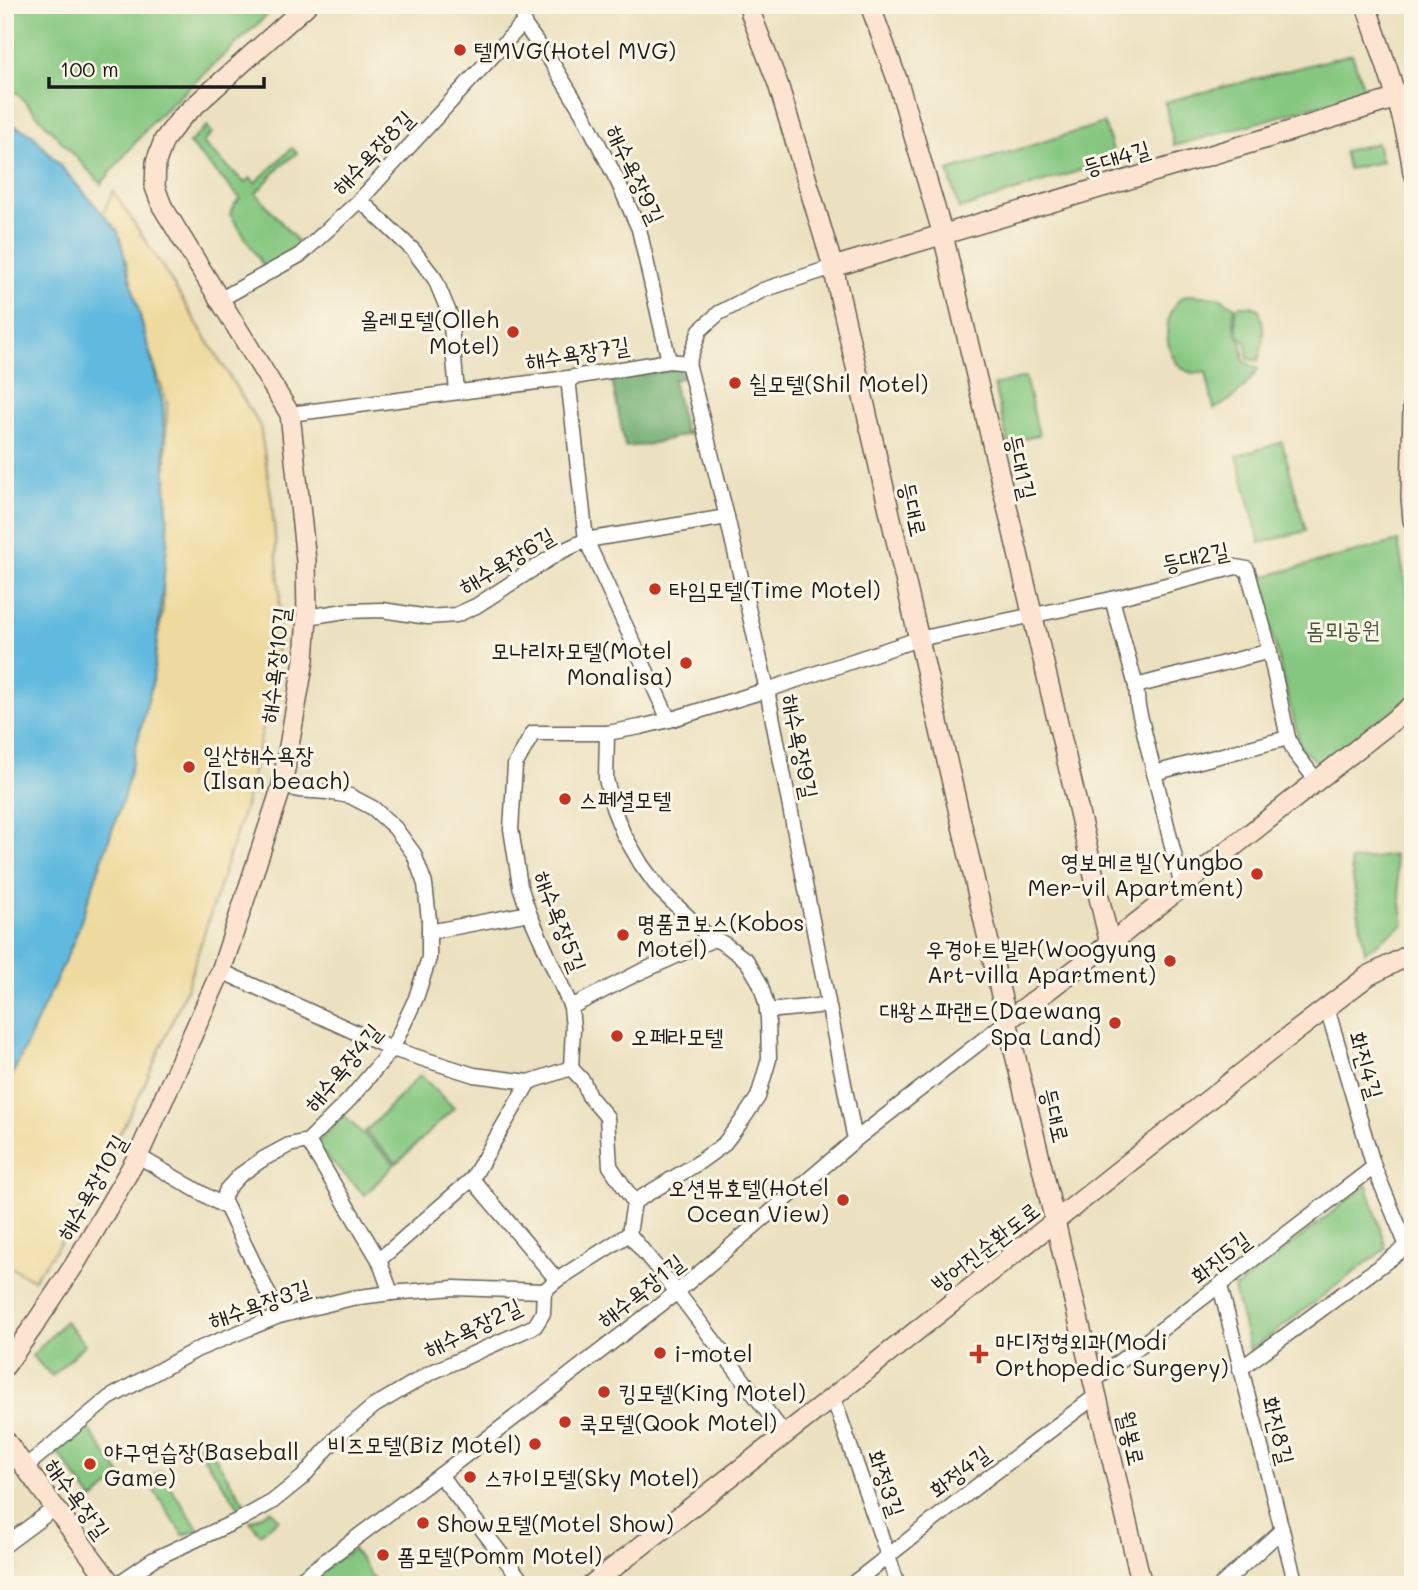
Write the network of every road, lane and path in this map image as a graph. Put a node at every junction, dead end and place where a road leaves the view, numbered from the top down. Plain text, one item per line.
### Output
1 (307, 5) edge
2 (527, 5) edge
3 (870, 5) edge
4 (1366, 5) edge
5 (748, 8) edge
6 (523, 23) junction
7 (1404, 95) edge
8 (1413, 173) edge
9 (360, 200) junction
10 (943, 235) junction
11 (833, 267) junction
12 (219, 300) junction
13 (669, 361) junction
14 (688, 363) junction
15 (568, 378) junction
16 (457, 392) junction
17 (1413, 407) edge
18 (290, 414) junction
19 (727, 517) junction
20 (1413, 520) edge
21 (586, 540) junction
22 (1112, 599) junction
23 (1032, 614) junction
24 (307, 617) junction
25 (918, 639) junction
26 (1270, 652) junction
27 (1136, 686) junction
28 (767, 690) junction
29 (1413, 705) edge
30 (669, 720) junction
31 (607, 733) junction
32 (1288, 738) junction
33 (1154, 773) junction
34 (1317, 781) junction
35 (282, 786) junction
36 (1182, 887) junction
37 (529, 914) junction
38 (429, 932) junction
39 (714, 939) junction
40 (1110, 944) junction
41 (1413, 953) edge
42 (221, 971) junction
43 (828, 1005) junction
44 (571, 1007) junction
45 (1327, 1008) junction
46 (767, 1011) junction
47 (1007, 1021) junction
48 (392, 1049) junction
49 (571, 1068) junction
50 (529, 1082) junction
51 (855, 1140) junction
52 (308, 1141) junction
53 (138, 1156) junction
54 (1374, 1167) junction
55 (472, 1179) junction
56 (634, 1202) junction
57 (227, 1208) junction
58 (1056, 1221) junction
59 (629, 1234) junction
60 (1410, 1244) edge
61 (379, 1260) junction
62 (557, 1280) junction
63 (1220, 1286) junction
64 (544, 1291) junction
65 (677, 1292) junction
66 (391, 1293) junction
67 (279, 1316) junction
68 (5, 1366) edge
69 (1240, 1369) junction
70 (1096, 1388) junction
71 (833, 1397) junction
72 (785, 1435) junction
73 (5, 1440) edge
74 (25, 1467) junction
75 (440, 1475) junction
76 (55, 1508) junction
77 (1282, 1530) junction
78 (5, 1545) edge
79 (888, 1555) junction
80 (114, 1585) edge
81 (293, 1585) edge
82 (525, 1585) edge
83 (592, 1585) edge
84 (851, 1585) edge
85 (898, 1585) edge
86 (1142, 1585) edge
87 (1221, 1585) edge
88 (1296, 1585) edge

1 - 12 street, 해수욕장10길
2 - 6 street
3 - 10 street, 등대1길
4 - 7 street
5 - 11 street, 등대로
6 - 9 street, 해수욕장8길
6 - 13 street, 해수욕장9길
7 - 8 street
7 - 10 street, 등대4길
9 - 12 street, 해수욕장8길
9 - 16 street
10 - 11 street, 등대4길
10 - 23 street, 등대1길
11 - 14 street
11 - 25 street, 등대로
12 - 18 street, 해수욕장10길
13 - 14 street, 해수욕장7길
13 - 15 street, 해수욕장7길
14 - 19 street, 해수욕장9길
15 - 16 street, 해수욕장7길
15 - 21 street
16 - 18 street, 해수욕장7길
17 - 20 street
18 - 24 street, 해수욕장10길
19 - 21 street, 해수욕장6길
19 - 28 street, 해수욕장9길
21 - 24 street, 해수욕장6길
21 - 30 street
22 - 23 street, 등대2길
22 - 26 street, 등대2길
22 - 27 street
23 - 25 street, 등대2길
23 - 40 street, 등대1길
24 - 35 street, 해수욕장10길
25 - 28 street, 해수욕장5길
25 - 47 street, 등대로
26 - 27 street
26 - 32 street, 등대2길
27 - 33 street
28 - 30 street, 해수욕장5길
28 - 43 street, 해수욕장9길
29 - 34 street
30 - 31 street, 해수욕장5길
31 - 37 street, 해수욕장5길
31 - 39 street
32 - 33 street
32 - 34 street, 등대2길
33 - 36 street
34 - 36 street
35 - 38 street, 해수욕장4길
35 - 42 street, 해수욕장10길
36 - 40 street
37 - 38 street
37 - 44 street, 해수욕장5길
38 - 48 street, 해수욕장4길
39 - 44 street
39 - 46 street
40 - 47 street
41 - 45 street, 방어진순환도로
42 - 48 street
42 - 53 street, 해수욕장10길
43 - 46 street
43 - 51 street, 해수욕장9길
44 - 49 street, 해수욕장5길
45 - 54 street, 화진4길
45 - 58 street, 방어진순환도로
46 - 56 street
47 - 51 street, 해수욕장1길
47 - 58 street, 등대로
48 - 50 street
48 - 52 street, 해수욕장4길
49 - 50 street
49 - 56 street
50 - 55 street
51 - 65 street, 해수욕장1길
52 - 57 street, 해수욕장4길
52 - 61 street
53 - 57 street
53 - 68 street, 해수욕장10길
54 - 60 street, 화진4길
54 - 63 street, 화진5길
55 - 61 street
55 - 62 street
56 - 59 street
57 - 67 street
58 - 70 street, 월봉로
58 - 71 street, 방어진순환도로
59 - 62 street, 해수욕장2길
59 - 65 street
60 - 69 street
61 - 66 street
62 - 64 street, 해수욕장2길
63 - 69 street, 화진8길
63 - 70 street, 화진5길
64 - 66 street, 해수욕장3길
64 - 80 street, 해수욕장2길
65 - 72 street
65 - 75 street, 해수욕장1길
66 - 67 street, 해수욕장3길
67 - 74 street, 해수욕장3길
69 - 77 street, 화진8길
70 - 79 street, 화정4길
70 - 86 street, 월봉로
71 - 72 street, 방어진순환도로
71 - 79 street, 화정3길
72 - 83 street, 방어진순환도로
73 - 74 street, 해수욕장길
74 - 76 street, 해수욕장길
75 - 81 street, 해수욕장1길
75 - 82 street
76 - 78 street
76 - 80 street, 해수욕장길
77 - 87 street
77 - 88 street, 화진8길
79 - 84 street, 화정4길
79 - 85 street, 화정3길

